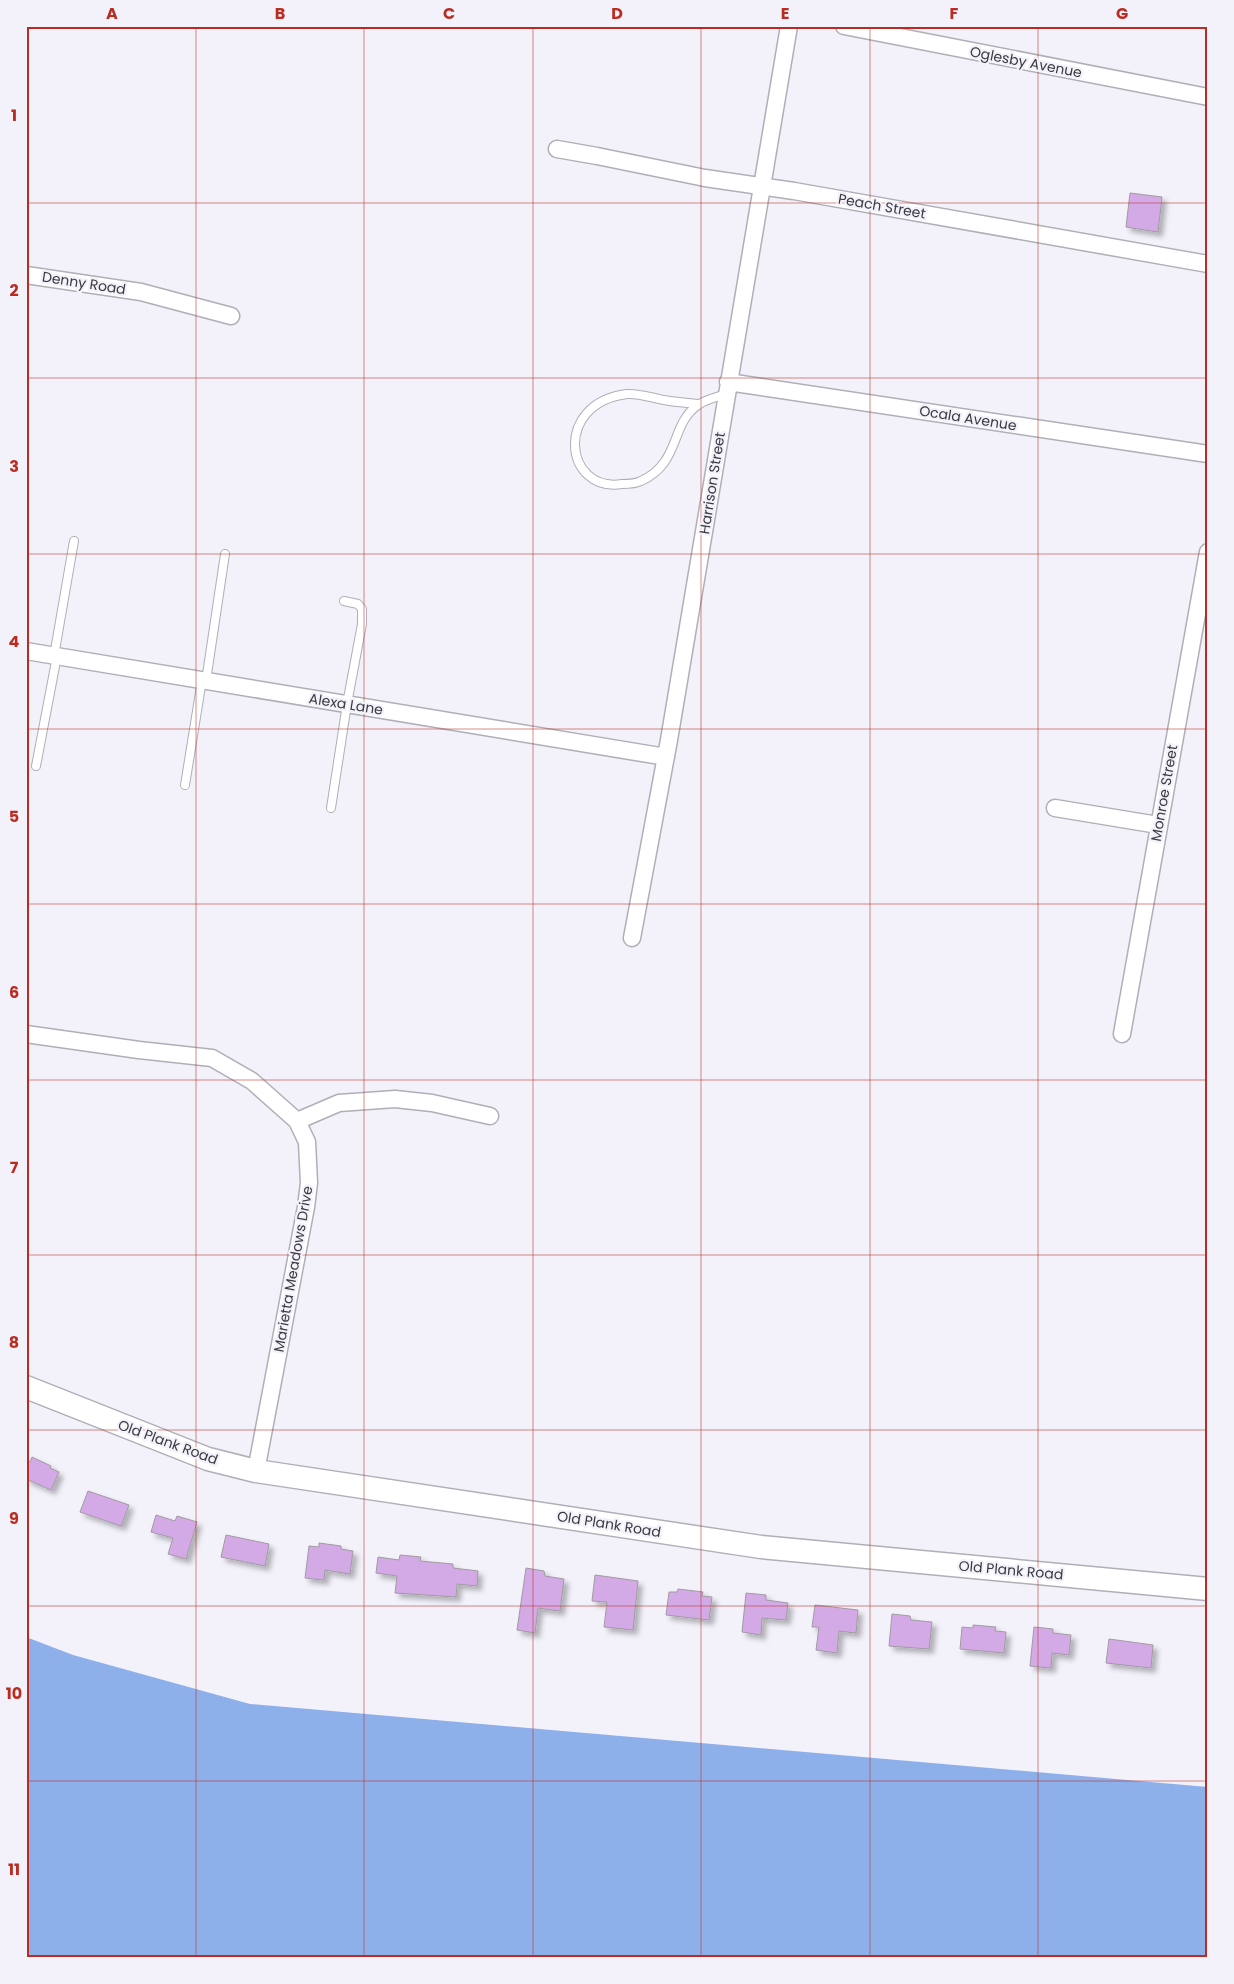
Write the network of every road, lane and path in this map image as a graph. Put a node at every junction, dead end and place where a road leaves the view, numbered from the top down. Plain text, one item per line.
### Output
1 (788, 26) edge
2 (844, 26) edge
3 (1208, 97) edge
4 (556, 150) dead end
5 (761, 187) junction
6 (1208, 264) edge
7 (26, 274) edge
8 (231, 316) dead end
9 (727, 388) junction
10 (698, 404) junction
11 (1208, 454) edge
12 (74, 540) dead end
13 (1208, 552) edge
14 (225, 554) dead end
15 (344, 601) dead end
16 (26, 651) edge
17 (55, 656) junction
18 (204, 681) junction
19 (347, 704) junction
20 (666, 757) junction
21 (36, 766) dead end
22 (185, 785) dead end
23 (331, 808) dead end
24 (1055, 808) dead end
25 (1158, 825) junction
26 (632, 938) dead end
27 (26, 1034) edge
28 (1122, 1034) dead end
29 (490, 1116) dead end
30 (297, 1121) junction
31 (26, 1387) edge
32 (256, 1471) junction
33 (1208, 1589) edge

1 - 5 street, Harrison Street
2 - 3 street, Oglesby Avenue
4 - 5 street, Peach Street
5 - 6 street, Peach Street
5 - 9 street, Harrison Street
7 - 8 street, Denny Road
9 - 10 lane
9 - 11 street, Ocala Avenue
9 - 20 street, Harrison Street
10 - 10 lane
12 - 17 lane
13 - 25 street, Monroe Street
14 - 18 lane
15 - 19 lane
16 - 17 street, Alexa Lane
17 - 18 street, Alexa Lane
17 - 21 lane
18 - 19 street, Alexa Lane
18 - 22 lane
19 - 20 street, Alexa Lane
19 - 23 lane
20 - 26 street, Harrison Street
24 - 25 street
25 - 28 street, Monroe Street
27 - 30 street, Marietta Meadows Drive
29 - 30 street
30 - 32 street, Marietta Meadows Drive
31 - 32 street, Old Plank Road
32 - 33 street, Old Plank Road

